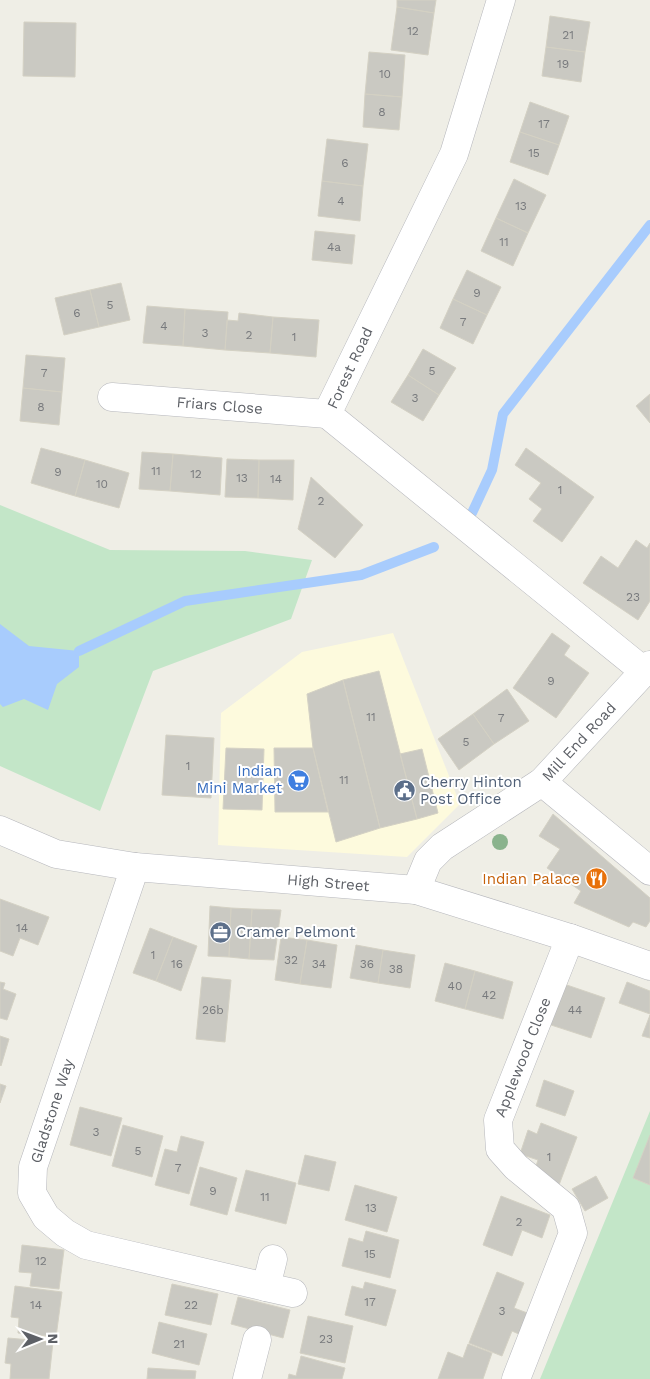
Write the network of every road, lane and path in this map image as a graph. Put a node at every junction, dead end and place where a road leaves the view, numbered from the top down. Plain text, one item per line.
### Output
1 (501, 0) edge
2 (112, 397) dead end
3 (327, 414) junction
4 (647, 669) edge
5 (542, 782) junction
6 (0, 830) edge
7 (135, 867) junction
8 (650, 872) edge
9 (416, 890) junction
10 (570, 938) junction
11 (650, 966) edge
12 (272, 1259) dead end
13 (266, 1287) junction
14 (293, 1293) dead end
15 (256, 1340) dead end
16 (247, 1379) edge
17 (516, 1379) edge

1 - 3 street, Forest Road
2 - 3 street, Friars Close
3 - 4 street, Forest Road
4 - 5 street, Mill End Road
5 - 8 street
5 - 9 street, Mill End Road
6 - 7 street, High Street
7 - 9 street, High Street
7 - 13 street, Gladstone Way
9 - 10 street, High Street
10 - 11 street, High Street
10 - 17 street, Applewood Close
12 - 13 street
13 - 14 street, Gladstone Way
15 - 16 street

